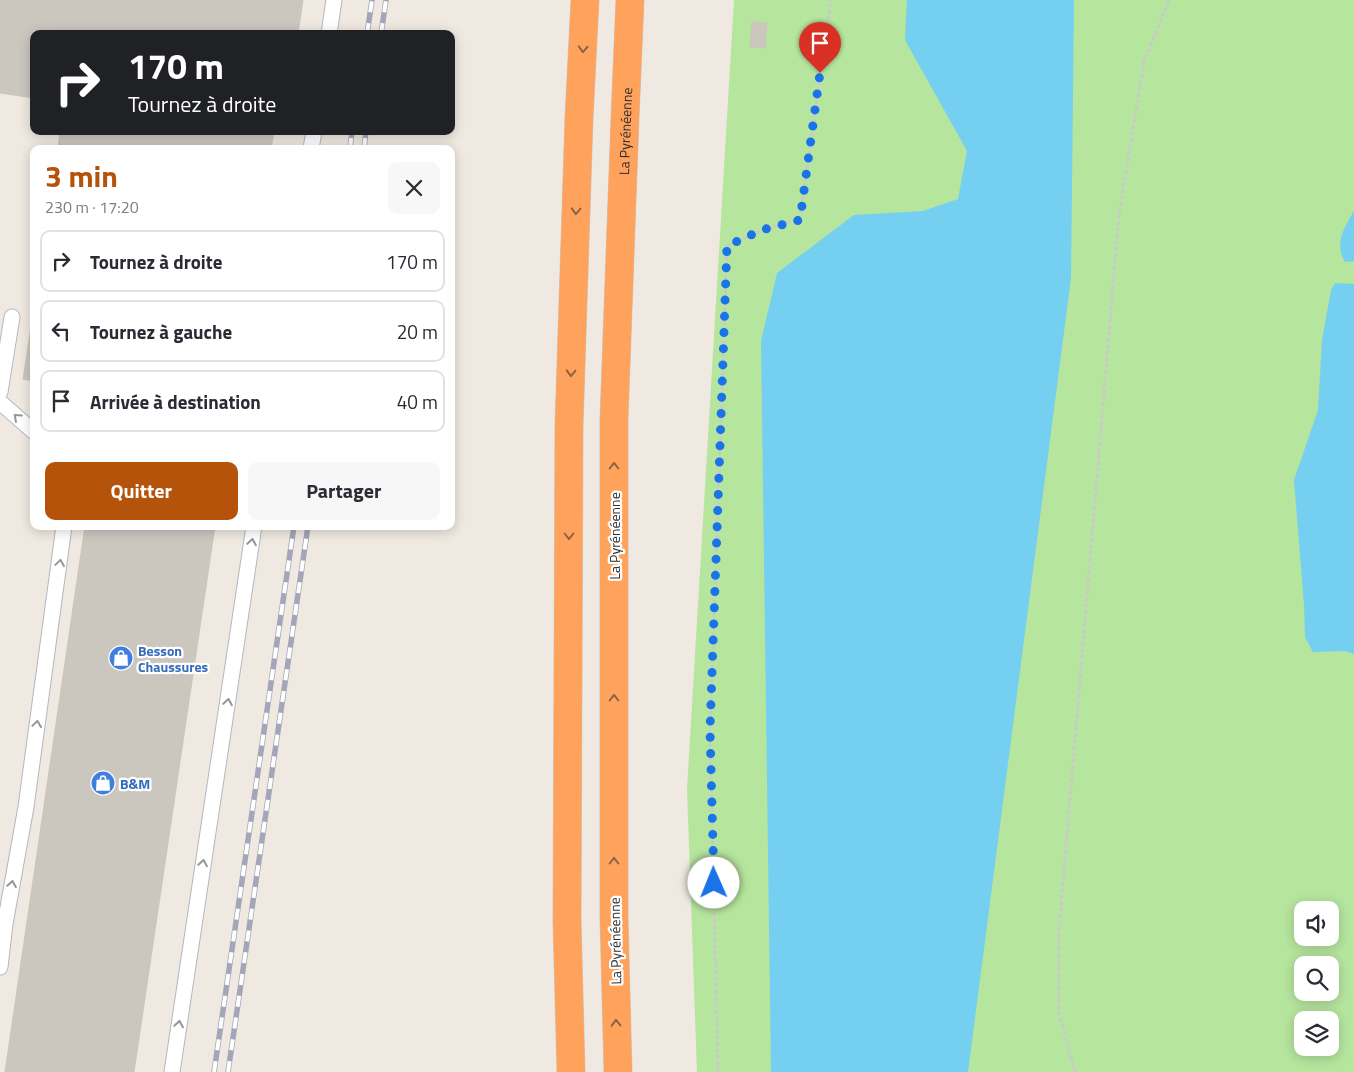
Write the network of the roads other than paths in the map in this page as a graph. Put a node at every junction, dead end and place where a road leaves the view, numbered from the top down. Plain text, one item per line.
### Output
1 (334, 0) edge
2 (585, 0) edge
3 (630, 0) edge
4 (330, 30) edge
5 (12, 317) dead end
6 (0, 392) edge
7 (0, 402) edge
8 (30, 428) edge
9 (63, 530) edge
10 (253, 530) edge
11 (0, 967) edge
12 (172, 1072) edge
13 (571, 1072) edge
14 (618, 1072) edge

1 - 4 lane
2 -> 13 highway
14 -> 3 highway, La Pyrénéenne
5 - 6 lane
8 -> 7 lane
11 -> 9 lane
12 -> 10 lane

